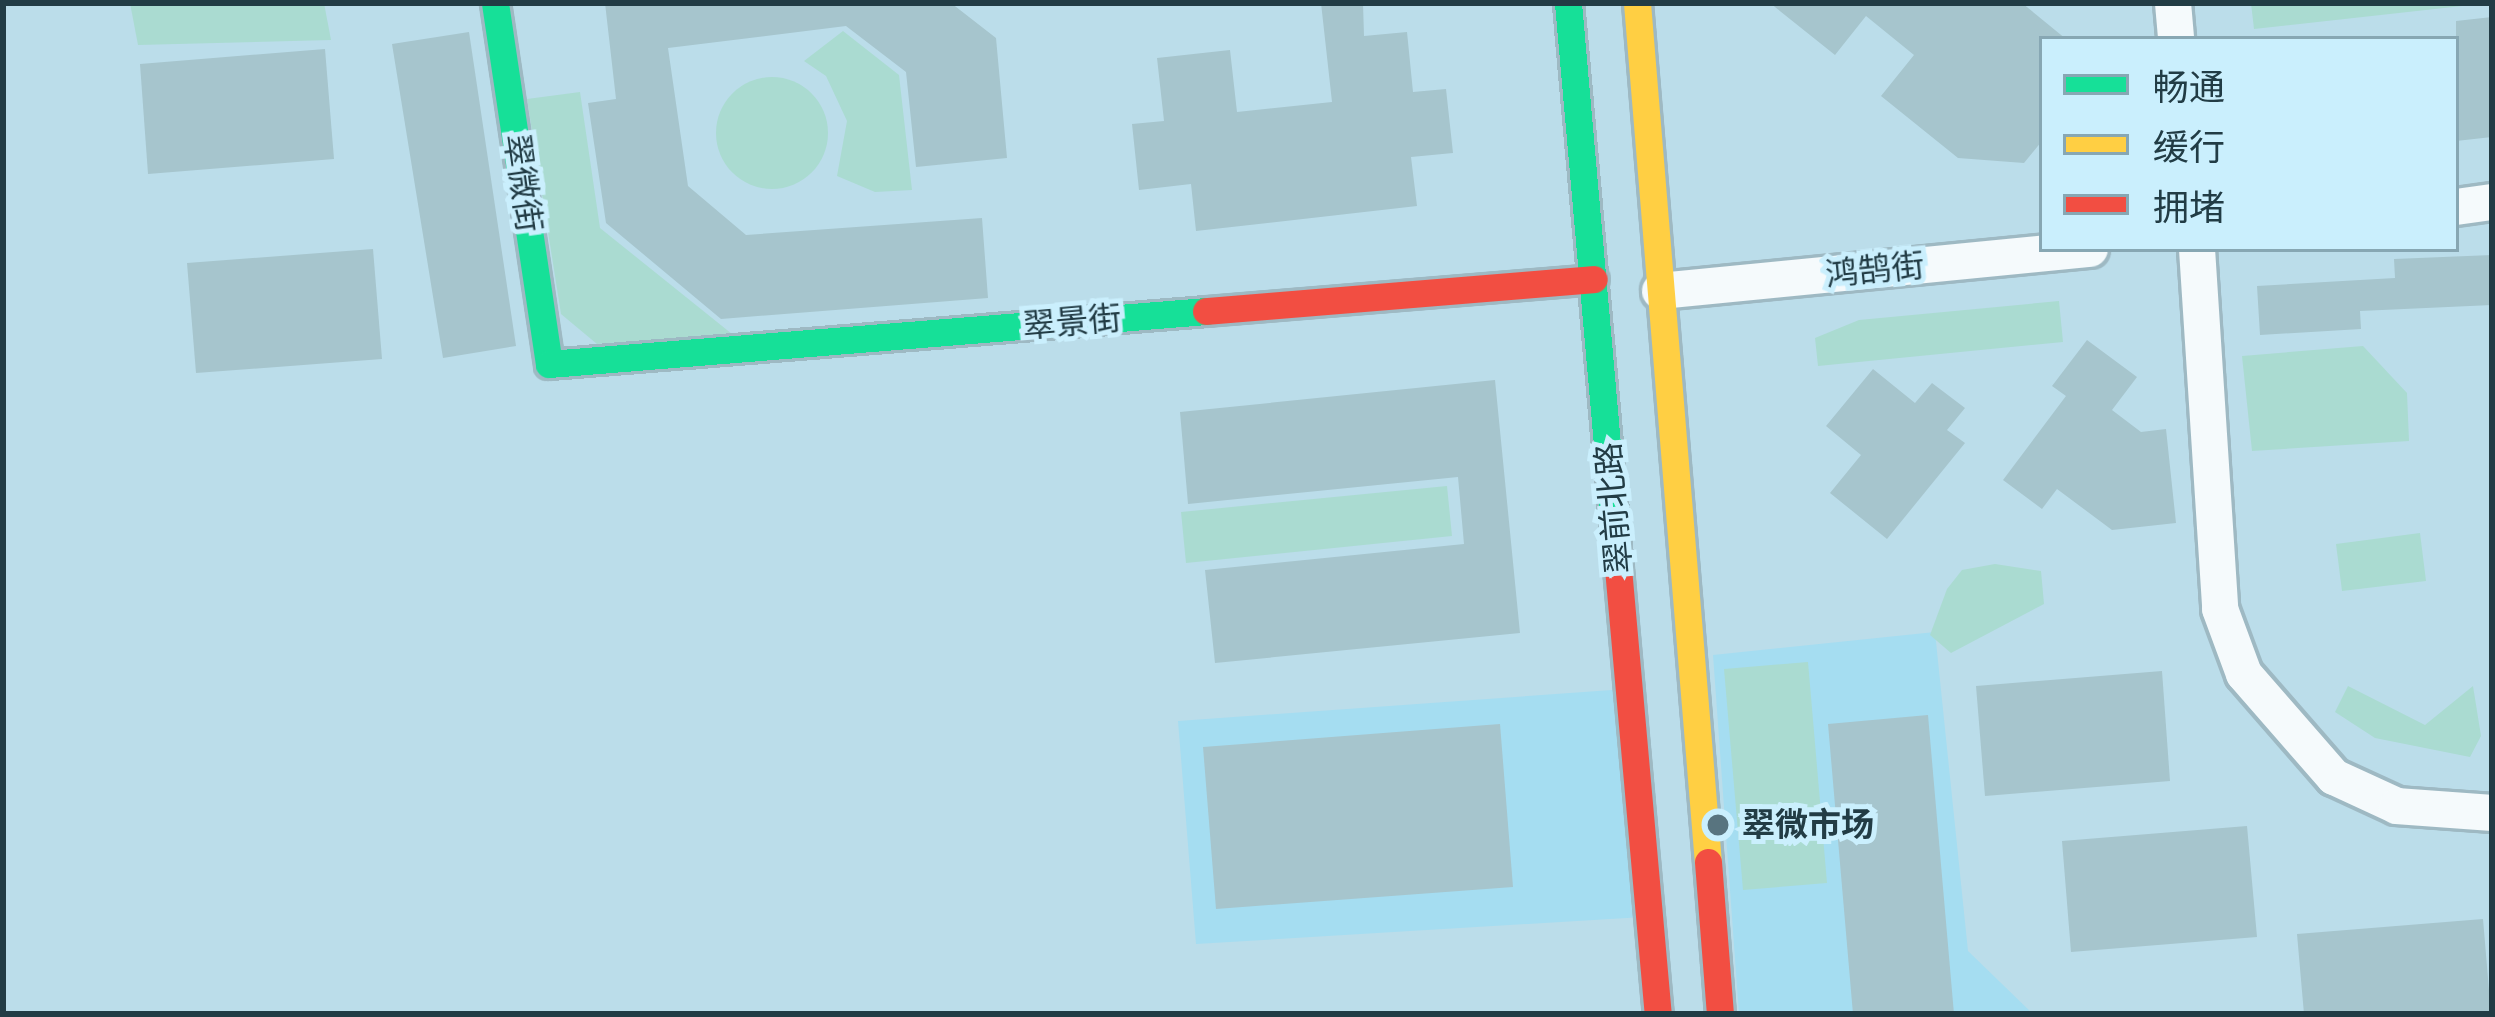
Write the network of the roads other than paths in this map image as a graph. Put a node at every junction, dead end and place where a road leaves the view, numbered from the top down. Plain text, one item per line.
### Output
1 (495, 3) edge
2 (1568, 3) edge
3 (1636, 3) edge
4 (2173, 3) edge
5 (2176, 36) edge
6 (2492, 202) edge
7 (2459, 207) edge
8 (2059, 252) edge
9 (2197, 252) edge
10 (1594, 279) junction
11 (1660, 290) junction
12 (549, 364) joint
13 (2492, 813) edge
14 (1658, 1014) edge
15 (1720, 1014) edge

1 - 12 main road, 翠微街
2 - 10 main road, 翠前北路
3 - 11 main road, 翠前北路
4 - 5 street
6 - 7 street
8 - 11 street, 鸿鹄街
9 - 13 street
10 - 12 main road, 翠景街
10 - 14 main road, 翠前北路
11 - 15 main road, 翠前北路

